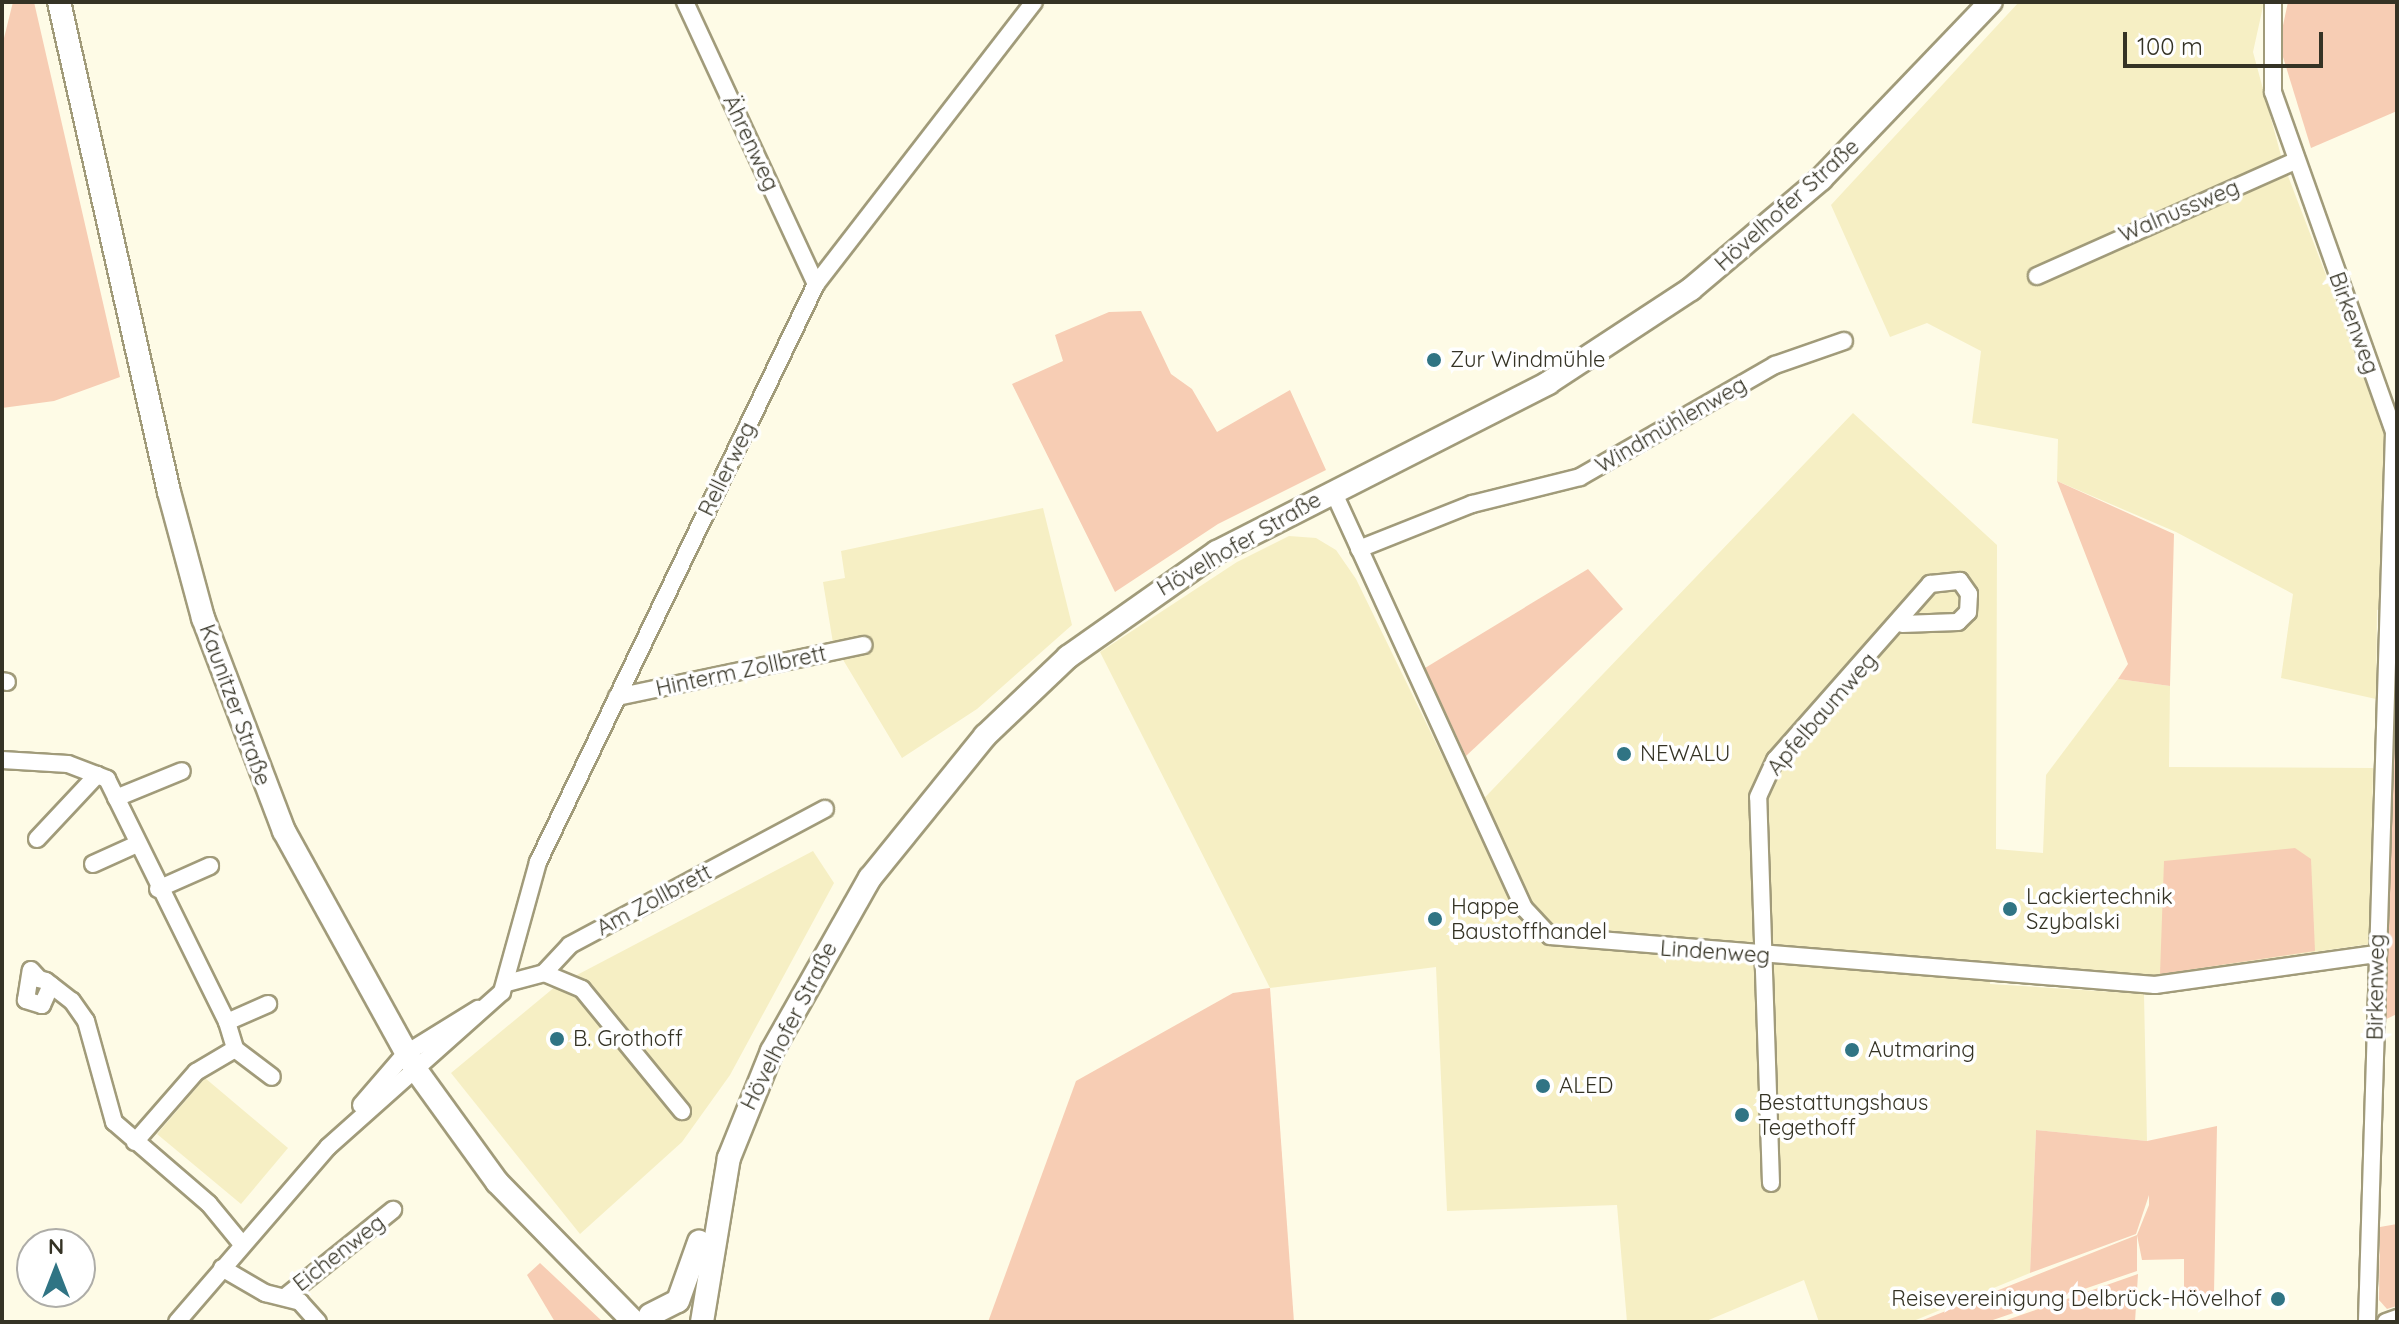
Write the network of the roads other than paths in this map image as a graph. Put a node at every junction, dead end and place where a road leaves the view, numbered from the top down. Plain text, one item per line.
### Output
1 (59, 2) edge
2 (685, 2) edge
3 (1034, 2) edge
4 (1991, 2) edge
5 (2273, 2) edge
6 (2295, 161) junction
7 (2037, 276) dead end
8 (816, 284) junction
9 (1844, 341) dead end
10 (1333, 491) junction
11 (1359, 549) junction
12 (1902, 624) dead end
13 (864, 645) dead end
14 (617, 697) junction
15 (2, 760) edge
16 (182, 771) dead end
17 (97, 775) junction
18 (116, 798) junction
19 (825, 809) dead end
20 (37, 839) dead end
21 (137, 844) junction
22 (93, 864) dead end
23 (210, 866) dead end
24 (158, 889) junction
25 (2376, 954) junction
26 (1763, 955) junction
27 (544, 973) junction
28 (507, 983) junction
29 (51, 985) dead end
30 (268, 1004) dead end
31 (227, 1022) junction
32 (235, 1049) junction
33 (411, 1062) junction
34 (272, 1077) dead end
35 (682, 1111) dead end
36 (135, 1142) junction
37 (1771, 1183) dead end
38 (720, 1193) junction
39 (393, 1210) dead end
40 (241, 1243) junction
41 (222, 1268) junction
42 (285, 1297) junction
43 (635, 1316) edge
44 (2397, 1318) edge
45 (177, 1322) edge
46 (318, 1322) edge
47 (673, 1322) edge
48 (702, 1322) edge
49 (2367, 1322) edge
50 (2386, 1322) edge

1 - 33 main road, Kaunitzer Straße
2 - 8 street, Ährenweg
3 - 8 street, Rellerweg
4 - 10 main road, Hövelhofer Straße
5 - 6 street, Birkenweg
6 - 7 street, Walnussweg
6 - 25 street, Birkenweg
8 - 14 street, Rellerweg
9 - 11 street, Windmühlenweg
10 - 11 street, Lindenweg
10 - 38 main road, Hövelhofer Straße
11 - 26 street, Lindenweg
12 - 26 street, Apfelbaumweg
13 - 14 street, Hinterm Zollbrett
14 - 28 street, Rellerweg
15 - 17 street
16 - 18 street
17 - 18 street
17 - 20 street
18 - 21 street
19 - 27 street, Am Zollbrett
21 - 22 street
21 - 24 street
23 - 24 street
24 - 31 street
25 - 26 street, Lindenweg
25 - 49 street, Birkenweg
26 - 37 street, Apfelbaumweg
27 - 28 street
27 - 35 street
28 - 33 street
29 - 36 street
30 - 31 street
31 - 32 street
32 - 34 street
32 - 36 street
33 - 40 street
33 - 43 main road, Kaunitzer Straße
36 - 40 street
38 - 43 main road
38 - 48 main road, Hövelhofer Straße
39 - 42 street, Eichenweg
40 - 41 street
41 - 42 street
41 - 45 street
42 - 46 street
43 - 47 main road
44 - 50 street

